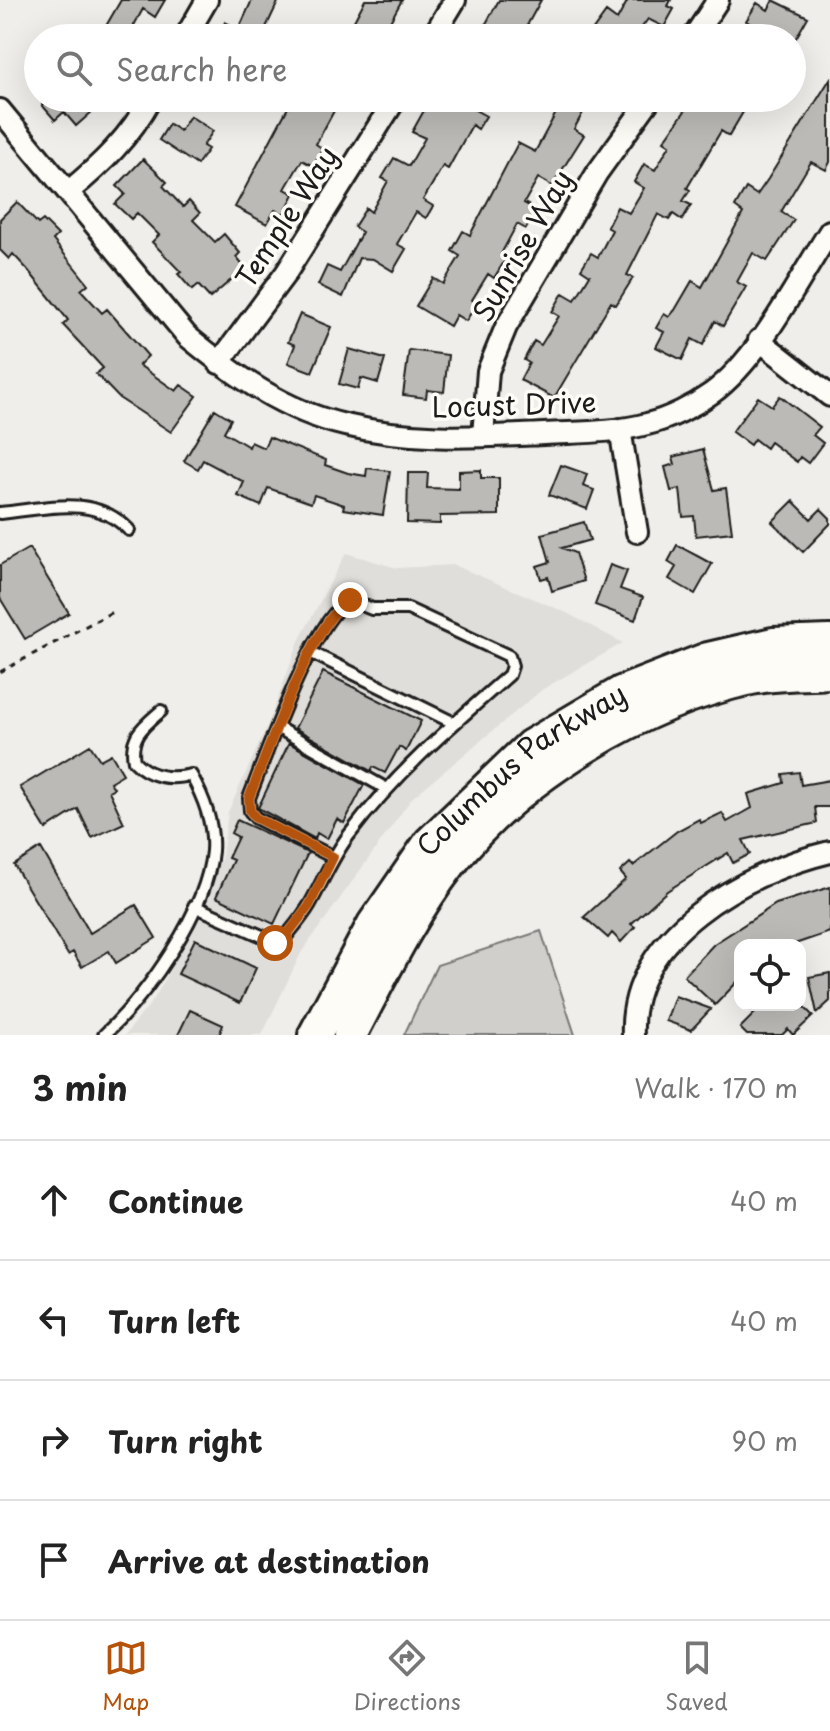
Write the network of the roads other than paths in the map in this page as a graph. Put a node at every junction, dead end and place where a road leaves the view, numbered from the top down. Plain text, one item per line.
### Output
1 (207, 0) edge
2 (455, 0) edge
3 (718, 0) edge
4 (193, 24) edge
5 (440, 24) edge
6 (702, 24) edge
7 (0, 110) edge
8 (143, 112) edge
9 (387, 112) edge
10 (641, 112) edge
11 (68, 192) junction
12 (830, 231) edge
13 (759, 340) junction
14 (219, 363) junction
15 (830, 396) edge
16 (620, 429) junction
17 (483, 436) junction
18 (0, 513) edge
19 (129, 530) dead end
20 (637, 532) dead end
21 (830, 642) edge
22 (310, 652) junction
23 (830, 672) edge
24 (161, 711) dead end
25 (454, 723) junction
26 (278, 728) junction
27 (387, 789) junction
28 (830, 852) edge
29 (333, 857) junction
30 (194, 906) junction
31 (104, 1035) edge
32 (315, 1035) edge
33 (350, 1035) edge
34 (633, 1035) edge

1 - 4 street
2 - 5 street
3 - 6 street
7 - 11 street, Locust Drive
8 - 11 street
9 - 14 street, Temple Way
10 - 17 street, Sunrise Way
11 - 14 street, Locust Drive
12 - 13 street, Locust Drive
13 - 15 street
13 - 16 street, Locust Drive
14 - 17 street, Locust Drive
16 - 17 street, Locust Drive
16 - 20 street
18 - 19 lane
21 - 32 main road, Columbus Parkway
22 - 25 lane
22 - 25 lane
22 - 26 lane
23 - 33 main road, Columbus Parkway
24 - 30 lane
25 - 27 lane
26 - 27 lane
26 - 29 lane
27 - 29 lane
28 - 34 street
29 - 30 lane
30 - 31 lane

